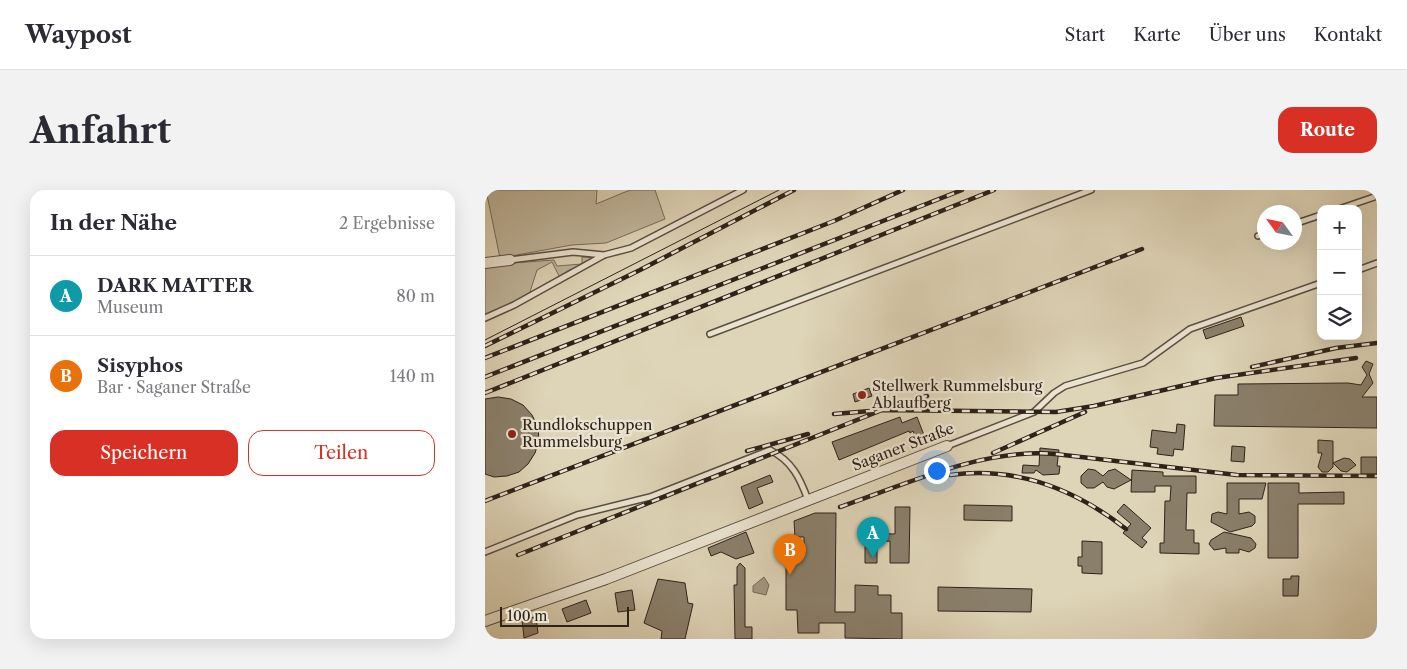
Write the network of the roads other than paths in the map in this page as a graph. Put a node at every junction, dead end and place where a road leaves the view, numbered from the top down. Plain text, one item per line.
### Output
1 (743, 190) edge
2 (1091, 190) edge
3 (1377, 196) edge
4 (1351, 205) edge
5 (1317, 216) edge
6 (1302, 222) edge
7 (604, 255) junction
8 (509, 260) joint
9 (485, 262) edge
10 (1377, 263) edge
11 (1362, 269) edge
12 (1317, 284) edge
13 (485, 318) edge
14 (710, 334) dead end
15 (947, 446) joint
16 (808, 500) junction
17 (485, 552) edge
18 (486, 618) edge

1 - 7 lane
2 - 14 lane
3 - 4 lane
5 - 6 lane
7 - 8 lane
7 - 13 lane
8 - 9 street
10 - 11 lane
12 - 15 lane, Saganer Straße
15 - 16 street, Saganer Straße
16 - 17 lane
16 - 18 street, Saganer Straße

